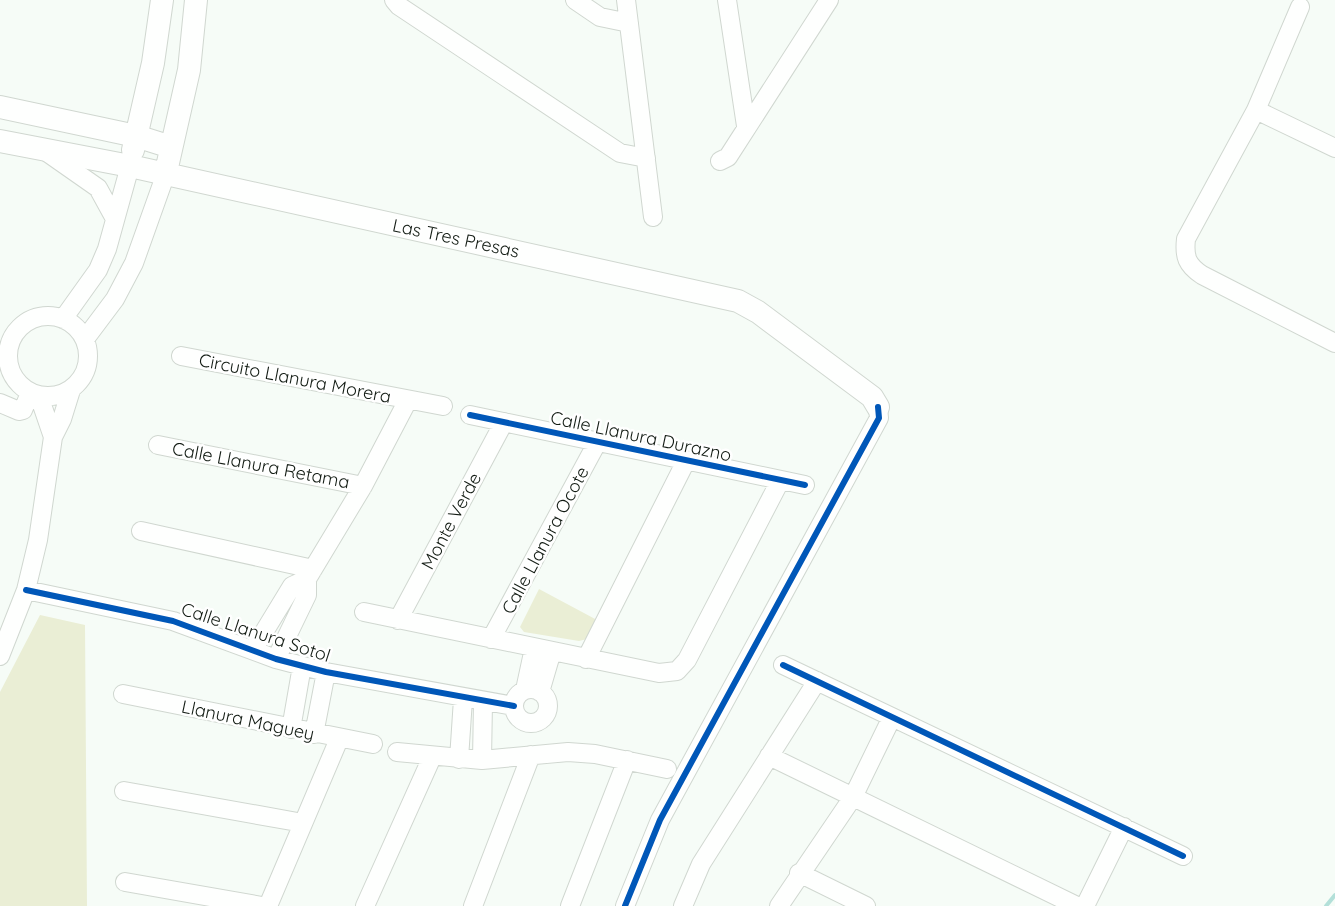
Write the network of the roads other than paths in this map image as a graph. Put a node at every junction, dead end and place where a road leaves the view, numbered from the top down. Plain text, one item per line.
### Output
1 (162, 0) edge
2 (196, 0) edge
3 (394, 0) edge
4 (575, 0) edge
5 (626, 0) edge
6 (727, 0) edge
7 (829, 0) edge
8 (1296, 2) edge
9 (629, 23) junction
10 (0, 107) edge
11 (1256, 110) junction
12 (746, 126) junction
13 (136, 136) junction
14 (0, 141) edge
15 (171, 147) junction
16 (1335, 148) edge
17 (41, 149) junction
18 (646, 158) junction
19 (720, 161) dead end
20 (130, 166) junction
21 (165, 176) junction
22 (653, 217) dead end
23 (115, 219) junction
24 (89, 283) junction
25 (115, 299) junction
26 (63, 319) junction
27 (18, 329) junction
28 (0, 332) edge
29 (85, 339) junction
30 (1335, 343) edge
31 (181, 356) dead end
32 (4, 363) edge
33 (71, 390) junction
34 (35, 394) junction
35 (408, 400) junction
36 (0, 403) edge
37 (443, 406) dead end
38 (878, 406) joint
39 (470, 415) dead end
40 (504, 422) junction
41 (53, 437) junction
42 (598, 441) junction
43 (158, 445) dead end
44 (686, 461) junction
45 (780, 481) junction
46 (805, 485) dead end
47 (363, 486) junction
48 (141, 531) dead end
49 (310, 574) junction
50 (26, 590) junction
51 (364, 612) dead end
52 (398, 620) junction
53 (5, 630) edge
54 (491, 639) junction
55 (253, 650) junction
56 (543, 650) junction
57 (0, 654) edge
58 (276, 659) junction
59 (586, 659) junction
60 (783, 665) dead end
61 (302, 666) junction
62 (326, 672) junction
63 (817, 681) junction
64 (532, 691) junction
65 (123, 694) dead end
66 (463, 699) junction
67 (483, 702) junction
68 (514, 706) junction
69 (892, 717) junction
70 (291, 729) junction
71 (314, 734) junction
72 (339, 739) junction
73 (373, 744) dead end
74 (398, 752) dead end
75 (531, 755) junction
76 (770, 756) junction
77 (432, 757) junction
78 (459, 759) junction
79 (482, 760) junction
80 (627, 760) junction
81 (667, 769) dead end
82 (124, 791) dead end
83 (853, 797) junction
84 (303, 824) junction
85 (1124, 827) junction
86 (1183, 856) dead end
87 (799, 873) junction
88 (125, 882) dead end
89 (262, 906) edge
90 (268, 906) edge
91 (365, 906) edge
92 (473, 906) edge
93 (570, 906) edge
94 (625, 906) edge
95 (683, 906) edge
96 (779, 906) edge
97 (866, 906) edge
98 (1077, 906) edge
99 (1085, 906) edge

1 - 13 main road
2 - 15 main road
3 - 18 street
4 - 9 street
5 - 9 street
6 - 12 street
7 - 12 street
8 - 11 street
9 - 18 street
10 - 13 main road
11 - 16 street
11 - 30 street
12 - 19 street
13 - 15 main road
13 - 20 main road
14 - 17 main road, Las Tres Presas
15 - 21 main road
17 - 20 main road, Las Tres Presas
17 - 23 street
18 - 22 street
20 - 21 main road, Las Tres Presas
20 - 23 street
21 - 25 street
21 - 38 main road, Las Tres Presas
23 - 24 street
24 - 25 street
24 - 26 street
25 - 29 street
26 - 27 street
26 - 29 street
27 - 28 street
27 - 32 street
29 - 33 street
31 - 35 street, Circuito Llanura Morera
32 - 34 street
33 - 34 street
33 - 41 street
34 - 36 street
34 - 41 street
35 - 37 street, Circuito Llanura Morera
35 - 47 street, Circuito Llanura Morera
38 - 94 street
39 - 40 street, Calle Llanura Durazno
40 - 42 street, Calle Llanura Durazno
40 - 52 street, Monte Verde
41 - 50 street
42 - 44 street, Calle Llanura Durazno
42 - 54 street, Calle Llanura Ocote
43 - 47 street, Calle Llanura Retama
44 - 45 street, Calle Llanura Durazno
44 - 59 street
45 - 46 street, Calle Llanura Durazno
45 - 59 street
47 - 49 street, Circuito Llanura Morera
48 - 49 street
49 - 55 street, Circuito Llanura Morera
49 - 58 street, Circuito Llanura Morera
50 - 53 street
50 - 55 street, Calle Llanura Sotol
51 - 52 street
52 - 54 street
53 - 57 street
54 - 56 street
55 - 58 street, Calle Llanura Sotol
56 - 59 street
56 - 64 street
58 - 61 street, Calle Llanura Sotol
60 - 63 street
61 - 62 street, Calle Llanura Sotol
61 - 70 street
62 - 66 street, Calle Llanura Sotol
62 - 71 street
63 - 69 street
63 - 76 street
64 - 68 street
64 - 68 street
65 - 70 street, Llanura Maguey
66 - 67 street, Calle Llanura Sotol
66 - 78 street
67 - 68 street, Calle Llanura Sotol
67 - 79 street
69 - 83 street
69 - 85 street
70 - 71 street, Llanura Maguey
71 - 72 street, Llanura Maguey
72 - 73 street, Llanura Maguey
72 - 84 street
74 - 77 street
75 - 79 street
75 - 80 street
75 - 92 street
76 - 83 street
76 - 95 street
77 - 78 street
77 - 91 street
78 - 79 street
80 - 81 street
80 - 93 street
82 - 84 street
83 - 87 street
83 - 98 street
84 - 90 street
85 - 86 street
85 - 99 street
87 - 96 street
87 - 97 street
88 - 89 street

